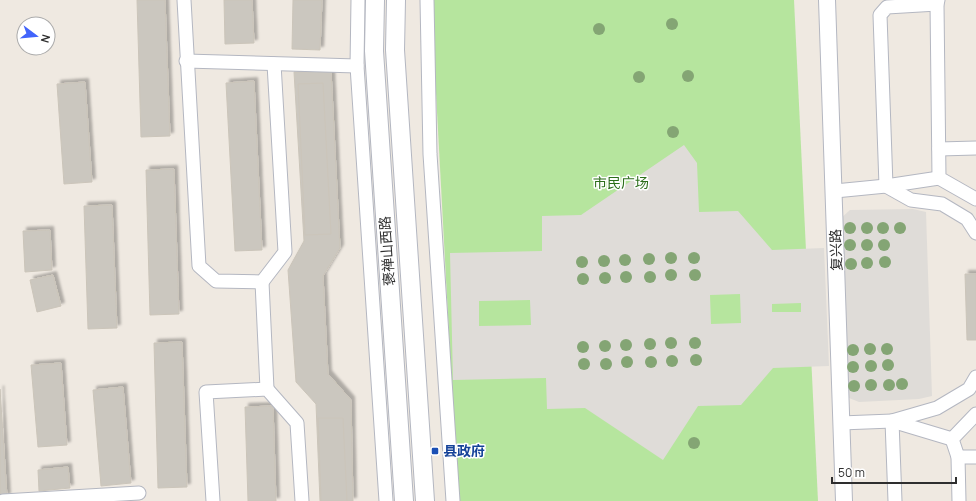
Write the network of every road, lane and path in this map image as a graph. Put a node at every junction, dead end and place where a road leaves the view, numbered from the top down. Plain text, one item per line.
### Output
1 (184, 0) edge
2 (358, 0) edge
3 (374, 0) edge
4 (396, 0) edge
5 (427, 0) edge
6 (827, 0) edge
7 (938, 2) edge
8 (186, 61) junction
9 (274, 64) junction
10 (357, 66) junction
11 (976, 148) edge
12 (939, 149) junction
13 (939, 178) junction
14 (886, 186) junction
15 (835, 191) junction
16 (976, 199) edge
17 (976, 233) edge
18 (262, 282) junction
19 (976, 377) edge
20 (267, 389) junction
21 (976, 414) edge
22 (892, 421) junction
23 (841, 423) junction
24 (952, 439) junction
25 (958, 457) junction
26 (976, 457) edge
27 (139, 493) dead end
28 (3, 501) edge
29 (213, 501) edge
30 (302, 501) edge
31 (386, 501) edge
32 (404, 501) edge
33 (425, 501) edge
34 (453, 501) edge
35 (844, 501) edge
36 (895, 501) edge
37 (959, 501) edge

1 - 8 street
2 - 10 street
3 - 32 main road, 褒禅山西路
4 - 33 main road, 褒禅山西路
5 - 34 street
6 - 15 street, 复兴路
7 - 12 street
7 - 14 street
8 - 9 street
8 - 18 street
9 - 10 street
9 - 18 street
10 - 31 street
11 - 12 street
12 - 13 street
13 - 14 street
13 - 16 street
14 - 15 street
14 - 17 street
15 - 23 street, 复兴路
18 - 20 street
19 - 22 street
20 - 29 street
20 - 30 street
21 - 24 street
22 - 23 street
22 - 24 street
22 - 36 street
23 - 35 street, 复兴路
24 - 25 street
25 - 26 street
25 - 37 street
27 - 28 street

